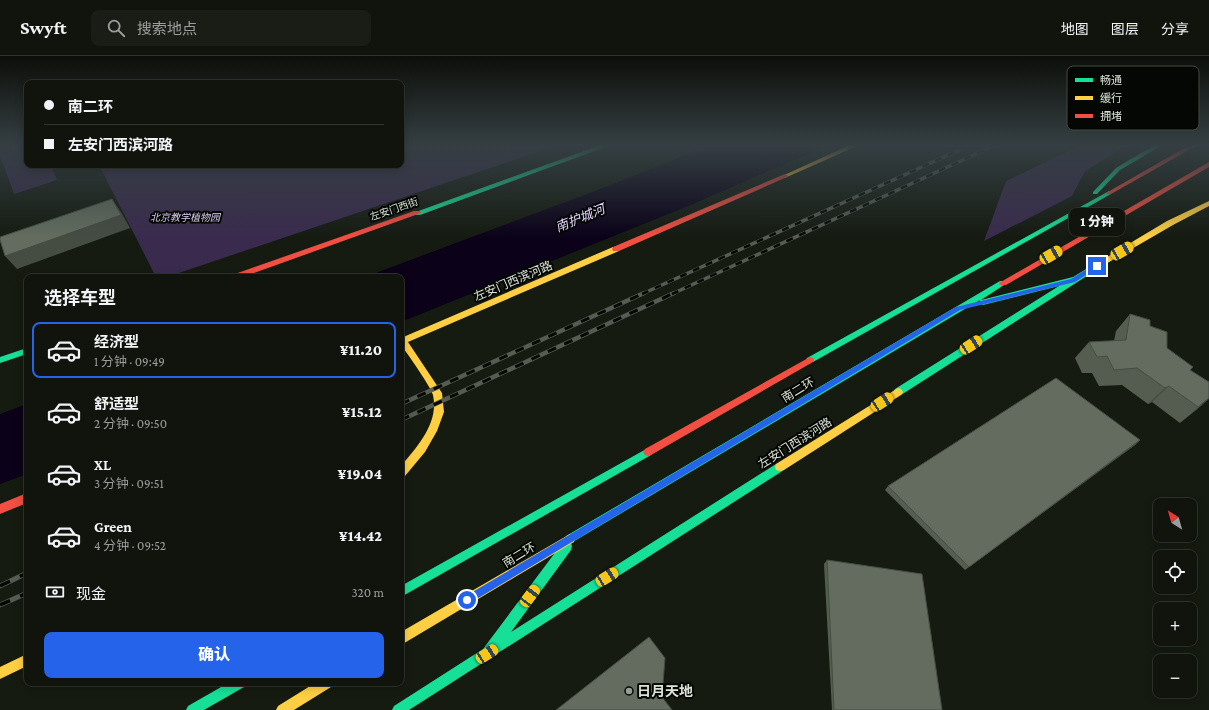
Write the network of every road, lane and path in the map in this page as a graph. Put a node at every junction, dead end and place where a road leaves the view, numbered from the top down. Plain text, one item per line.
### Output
1 (519, 177) edge
2 (784, 177) edge
3 (1111, 177) edge
4 (1138, 177) edge
5 (1187, 177) edge
6 (1209, 203) edge
7 (1078, 210) junction
8 (243, 274) edge
9 (1073, 280) junction
10 (958, 309) junction
11 (404, 341) edge
12 (404, 345) edge
13 (24, 352) edge
14 (0, 360) edge
15 (404, 470) edge
16 (24, 499) edge
17 (0, 509) edge
18 (574, 537) junction
19 (404, 590) edge
20 (404, 637) edge
21 (487, 654) junction
22 (24, 661) edge
23 (0, 673) edge
24 (235, 686) edge
25 (322, 686) edge
26 (192, 710) edge
27 (282, 710) edge
28 (398, 710) edge

1 - 8 main road, 左安门西街
2 - 11 main road, 左安门西滨河路
3 - 7 main road
4 - 7 main road, 南二环
5 - 10 main road, 南二环
6 - 9 main road, 左安门西滨河路
7 - 19 main road, 南二环
9 - 10 main road
9 - 21 main road, 左安门西滨河路
10 - 18 main road, 南二环
12 - 15 main road
13 - 14 main road
16 - 17 main road
18 - 20 main road, 南二环
18 - 21 main road
21 - 28 main road, 左安门西滨河路
22 - 23 main road
24 - 26 main road
25 - 27 main road

